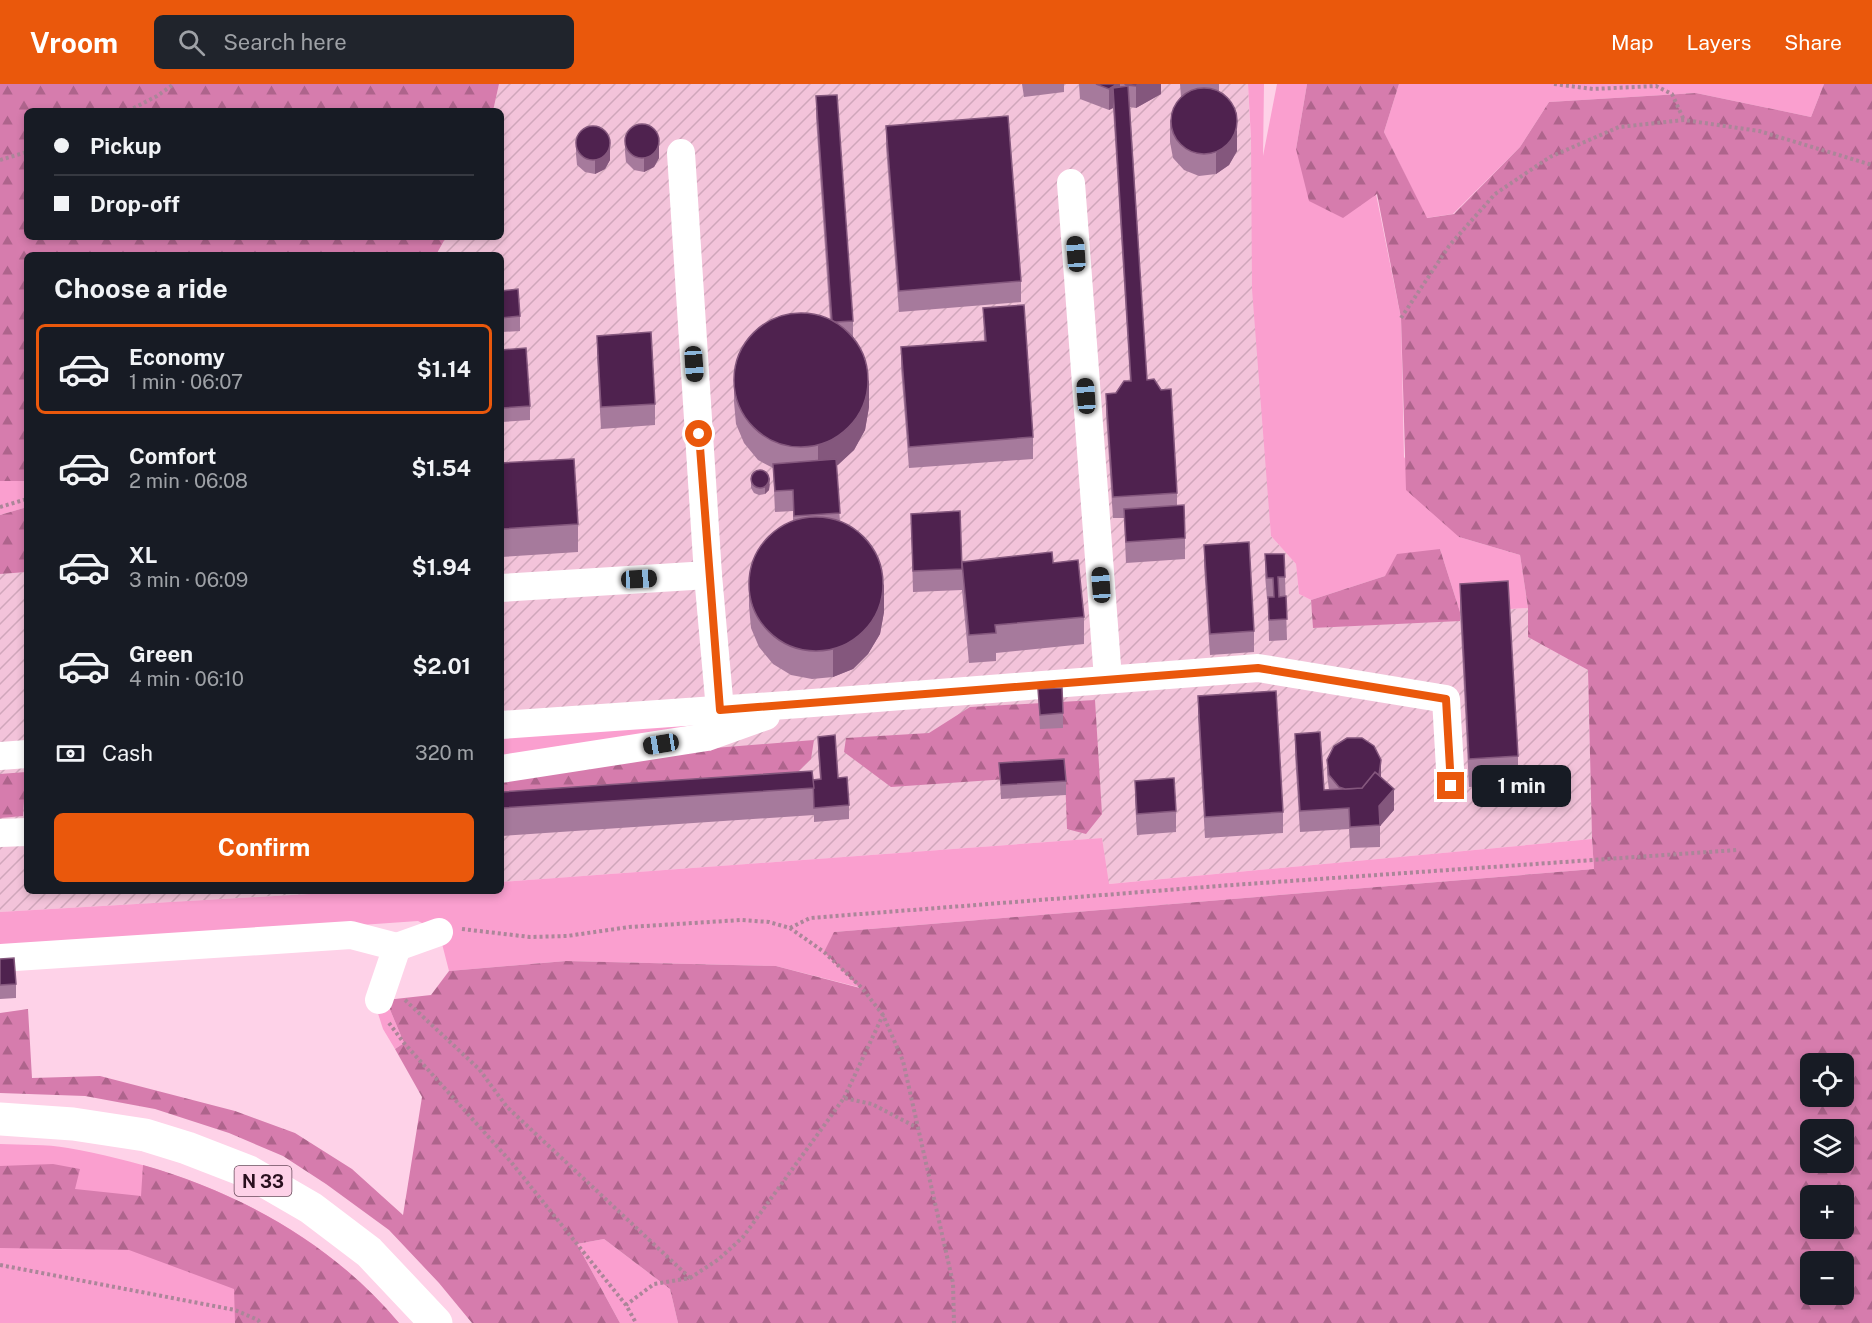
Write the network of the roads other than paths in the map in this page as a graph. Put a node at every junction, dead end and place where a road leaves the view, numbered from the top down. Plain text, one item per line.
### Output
1 (681, 153) dead end
2 (1071, 183) dead end
3 (708, 575) junction
4 (504, 588) edge
5 (1108, 679) junction
6 (800, 704) junction
7 (720, 710) junction
8 (504, 725) edge
9 (24, 754) edge
10 (0, 756) edge
11 (504, 769) edge
12 (1451, 786) dead end
13 (24, 832) edge
14 (0, 833) edge
15 (439, 932) road end
16 (397, 947) junction
17 (0, 958) edge
18 (382, 991) road end
19 (0, 1119) edge
20 (436, 1323) edge

1 - 3 lane
2 - 5 lane
3 - 4 lane
3 - 7 lane
5 - 6 lane
5 - 12 lane
6 - 7 lane
6 - 11 lane
7 - 8 lane
9 - 10 lane
13 - 14 lane
15 - 16 lane
16 - 17 lane
16 - 18 lane
19 - 20 main road, N 33

